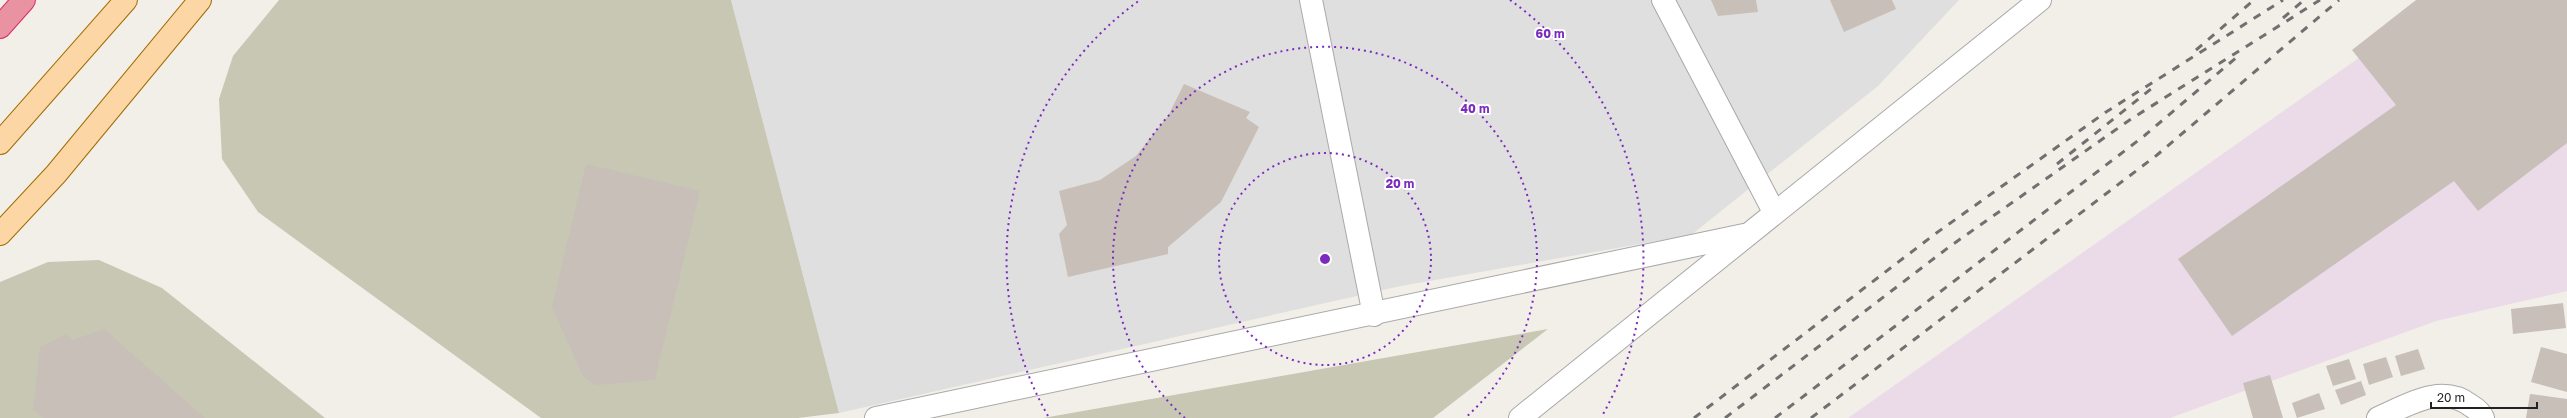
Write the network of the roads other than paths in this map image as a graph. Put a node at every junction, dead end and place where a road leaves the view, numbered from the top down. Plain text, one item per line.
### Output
1 (24, 0) edge
2 (126, 0) edge
3 (200, 0) edge
4 (1311, 0) edge
5 (1663, 0) edge
6 (2040, 0) edge
7 (0, 27) edge
8 (0, 142) edge
9 (1774, 212) junction
10 (0, 234) edge
11 (1744, 235) junction
12 (1374, 315) junction
13 (876, 418) edge
14 (1520, 418) edge
15 (2378, 418) edge
16 (2483, 418) edge

1 - 7 highway
2 - 8 main road
3 - 10 main road
4 - 12 street
5 - 9 street
6 - 9 street
9 - 11 street
11 - 12 street
11 - 14 street
12 - 13 street
15 - 16 street

